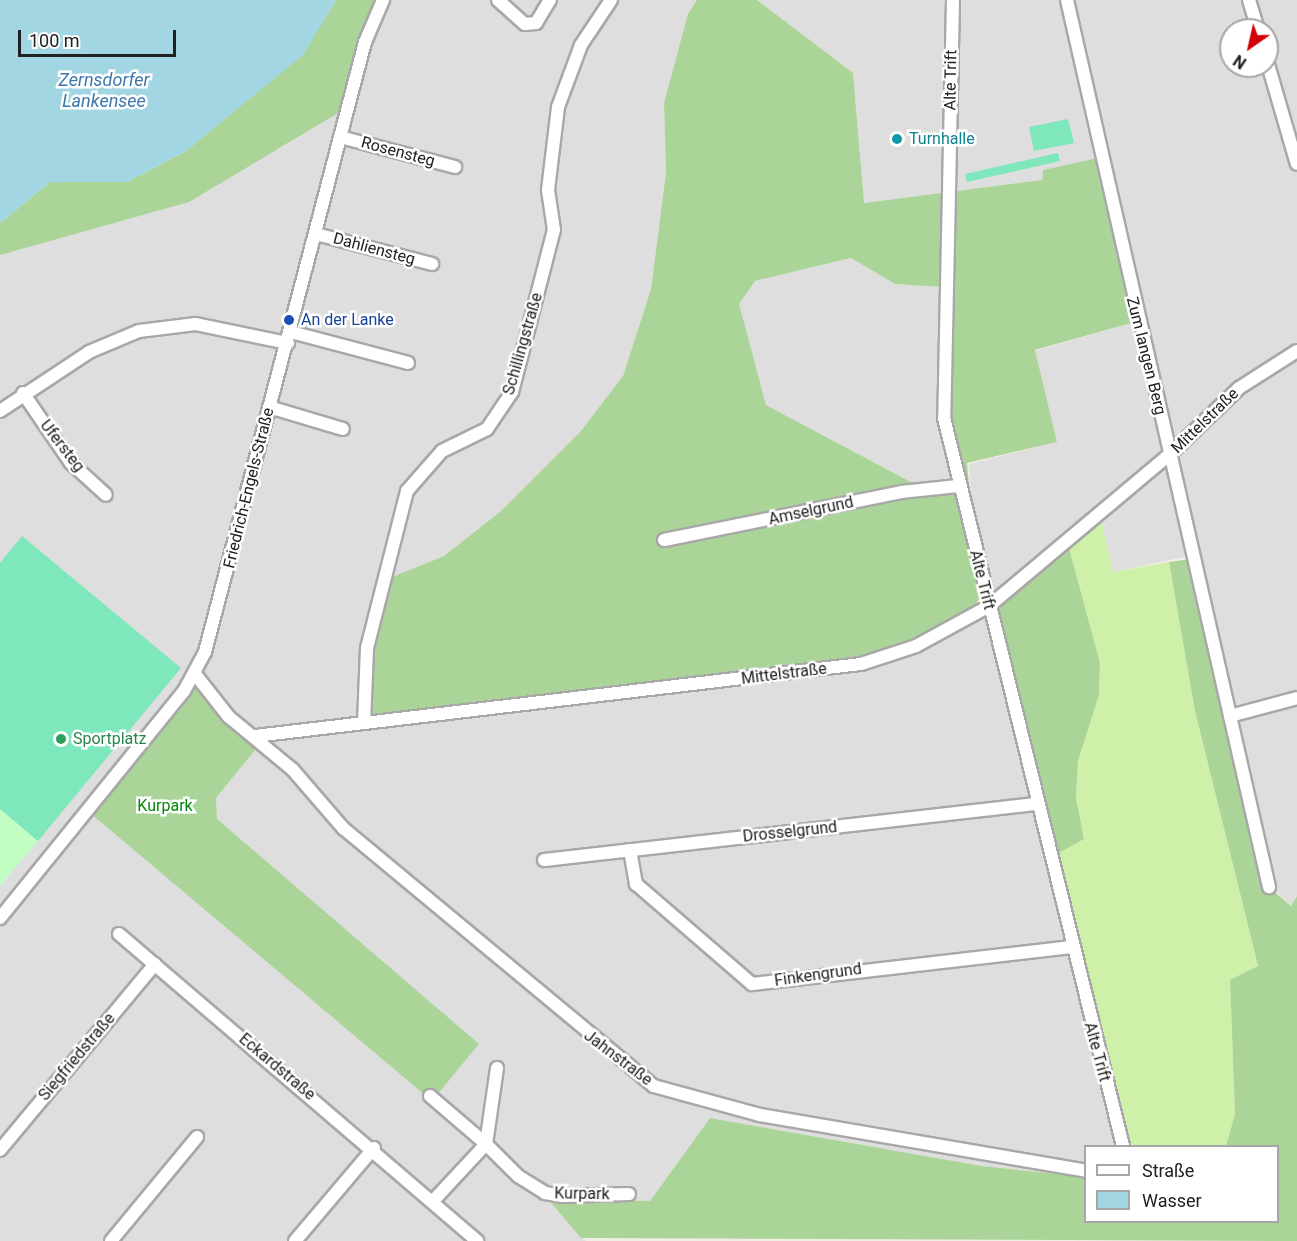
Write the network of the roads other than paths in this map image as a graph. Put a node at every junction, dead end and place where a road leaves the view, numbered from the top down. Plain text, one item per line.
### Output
1 (383, 0) edge
2 (498, 0) edge
3 (550, 0) edge
4 (611, 0) edge
5 (953, 0) edge
6 (1066, 0) edge
7 (1249, 0) edge
8 (1254, 18) edge
9 (1272, 78) edge
10 (340, 137) junction
11 (1297, 164) edge
12 (455, 167) dead end
13 (316, 234) junction
14 (432, 264) dead end
15 (289, 337) junction
16 (1297, 351) edge
17 (408, 363) dead end
18 (23, 393) junction
19 (269, 407) junction
20 (0, 411) edge
21 (343, 429) dead end
22 (1170, 454) junction
23 (958, 486) junction
24 (106, 495) dead end
25 (664, 540) dead end
26 (989, 606) junction
27 (195, 674) junction
28 (1297, 698) edge
29 (1230, 716) junction
30 (364, 723) junction
31 (255, 736) junction
32 (1036, 804) junction
33 (630, 850) junction
34 (544, 860) dead end
35 (1269, 887) dead end
36 (0, 918) edge
37 (119, 934) dead end
38 (1070, 947) junction
39 (155, 964) junction
40 (497, 1068) dead end
41 (430, 1096) dead end
42 (197, 1137) dead end
43 (486, 1143) junction
44 (1123, 1145) edge
45 (374, 1148) junction
46 (0, 1150) edge
47 (1084, 1172) edge
48 (629, 1194) dead end
49 (433, 1201) junction
50 (111, 1241) edge
51 (295, 1241) edge
52 (477, 1241) edge

1 - 10 street, Friedrich-Engels-Straße
2 - 3 street
4 - 30 street, Schillingstraße
5 - 23 street, Alte Trift
6 - 22 street, Zum langen Berg
7 - 8 street
9 - 11 street
10 - 12 street, Rosensteg
10 - 13 street, Friedrich-Engels-Straße
13 - 14 street, Dahliensteg
13 - 15 street, Friedrich-Engels-Straße
15 - 17 street
15 - 18 street
15 - 19 street, Friedrich-Engels-Straße
16 - 22 street, Mittelstraße
18 - 20 street
18 - 24 street, Ufersteg
19 - 21 street
19 - 27 street, Friedrich-Engels-Straße
22 - 26 street, Mittelstraße
22 - 29 street, Zum langen Berg
23 - 25 street, Amselgrund
23 - 26 street, Alte Trift
26 - 30 street, Mittelstraße
26 - 32 street, Alte Trift
27 - 31 street
27 - 36 street, Friedrich-Engels-Straße
28 - 29 street
29 - 35 street, Zum langen Berg
30 - 31 street, Mittelstraße
31 - 47 street, Jahnstraße
32 - 33 street, Drosselgrund
32 - 38 street, Alte Trift
33 - 34 street, Drosselgrund
33 - 38 street, Finkengrund
37 - 39 street, Eckardstraße
38 - 44 street, Alte Trift
39 - 45 street, Eckardstraße
39 - 46 street, Siegfriedstraße
40 - 43 street
41 - 43 street
42 - 50 street
43 - 48 street, Kurpark
43 - 49 street
45 - 49 street, Eckardstraße
45 - 51 street
49 - 52 street, Eckardstraße

